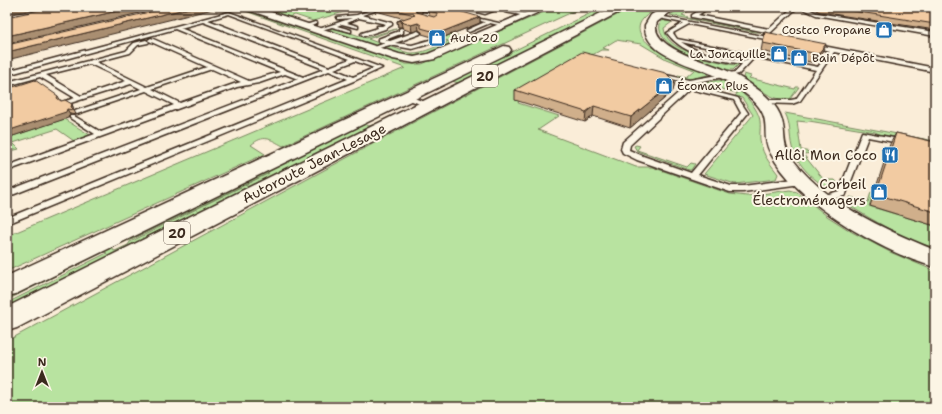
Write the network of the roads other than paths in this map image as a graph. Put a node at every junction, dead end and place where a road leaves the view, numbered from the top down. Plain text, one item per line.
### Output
1 (248, 7) edge
2 (364, 7) edge
3 (410, 7) edge
4 (459, 7) edge
5 (480, 7) edge
6 (501, 7) edge
7 (546, 7) edge
8 (594, 7) edge
9 (621, 7) edge
10 (672, 7) edge
11 (708, 7) edge
12 (796, 7) edge
13 (800, 7) edge
14 (447, 8) edge
15 (373, 10) dead end
16 (494, 10) junction
17 (507, 11) dead end
18 (361, 14) junction
19 (429, 14) junction
20 (526, 15) junction
21 (444, 16) edge
22 (656, 16) junction
23 (467, 17) edge
24 (387, 18) edge
25 (203, 20) junction
26 (352, 20) junction
27 (341, 21) junction
28 (378, 21) junction
29 (688, 22) junction
30 (390, 24) junction
31 (333, 26) junction
32 (493, 26) junction
33 (317, 27) junction
34 (356, 27) dead end
35 (176, 28) junction
36 (383, 28) junction
37 (403, 29) junction
38 (183, 31) junction
39 (349, 31) dead end
40 (770, 31) junction
41 (364, 34) dead end
42 (415, 34) junction
43 (935, 34) edge
44 (764, 37) junction
45 (151, 40) junction
46 (676, 40) junction
47 (785, 41) edge
48 (391, 43) junction
49 (806, 45) edge
50 (374, 49) junction
51 (832, 50) junction
52 (754, 56) junction
53 (355, 59) junction
54 (91, 62) junction
55 (747, 63) junction
56 (213, 67) junction
57 (330, 69) junction
58 (819, 69) junction
59 (935, 70) edge
60 (284, 72) junction
61 (7, 73) edge
62 (653, 73) edge
63 (41, 75) junction
64 (726, 76) junction
65 (7, 78) edge
66 (354, 78) junction
67 (304, 79) junction
68 (130, 82) junction
69 (10, 83) edge
70 (248, 83) junction
71 (689, 85) junction
72 (146, 89) junction
73 (80, 98) junction
74 (417, 101) junction
75 (762, 101) junction
76 (64, 103) edge
77 (179, 106) junction
78 (99, 134) junction
79 (913, 144) edge
80 (7, 169) edge
81 (693, 176) junction
82 (801, 181) junction
83 (7, 194) edge
84 (822, 199) junction
85 (7, 221) edge
86 (935, 259) edge
87 (7, 287) edge
88 (7, 320) edge

1 - 33 street
2 - 18 lane
3 - 19 lane
4 - 16 lane
5 - 16 lane
6 - 16 lane
7 - 20 street
8 - 74 highway, Autoroute Jean-Lesage / 20
9 - 74 highway, Autoroute Jean-Lesage / 20
10 - 22 street
11 - 40 lane
12 - 40 lane
13 - 43 lane
14 - 19 lane
15 - 18 lane
17 - 20 lane
18 - 26 lane
18 - 27 lane
18 - 28 lane
19 - 21 lane
20 - 32 street
22 - 29 lane
22 - 64 street
23 - 32 lane
24 - 28 lane
25 - 35 lane
25 - 53 lane
25 - 57 lane
26 - 27 lane
26 - 36 lane
27 - 31 lane
27 - 34 lane
28 - 30 lane
29 - 44 lane
29 - 46 lane
30 - 36 lane
30 - 37 lane
31 - 33 lane
31 - 39 lane
32 - 50 street
33 - 50 street
35 - 38 lane
35 - 61 lane
36 - 41 lane
37 - 42 lane
37 - 48 lane
38 - 45 lane
38 - 60 lane
40 - 44 lane
42 - 48 lane
42 - 48 lane
44 - 47 lane
45 - 54 lane
45 - 56 lane
46 - 52 lane
46 - 55 lane
48 - 50 lane
49 - 51 lane
51 - 58 lane
51 - 59 lane
52 - 55 lane
52 - 58 lane
53 - 57 lane
53 - 66 lane
54 - 63 lane
54 - 68 lane
55 - 64 lane
56 - 70 lane
56 - 72 lane
57 - 66 lane
57 - 67 lane
58 - 75 lane
60 - 67 lane
60 - 70 lane
62 - 71 lane
63 - 69 lane
63 - 73 lane
64 - 71 lane
64 - 75 street
65 - 69 lane
66 - 85 lane
67 - 83 lane
68 - 72 lane
68 - 73 lane
70 - 77 lane
71 - 81 lane
71 - 81 lane
72 - 77 lane
72 - 78 lane
73 - 76 lane
74 - 87 highway, Autoroute Jean-Lesage / 20
74 - 88 highway, Autoroute Jean-Lesage / 20
75 - 82 street
77 - 78 lane
78 - 80 lane
79 - 84 lane
81 - 82 lane
82 - 84 street
84 - 86 street

